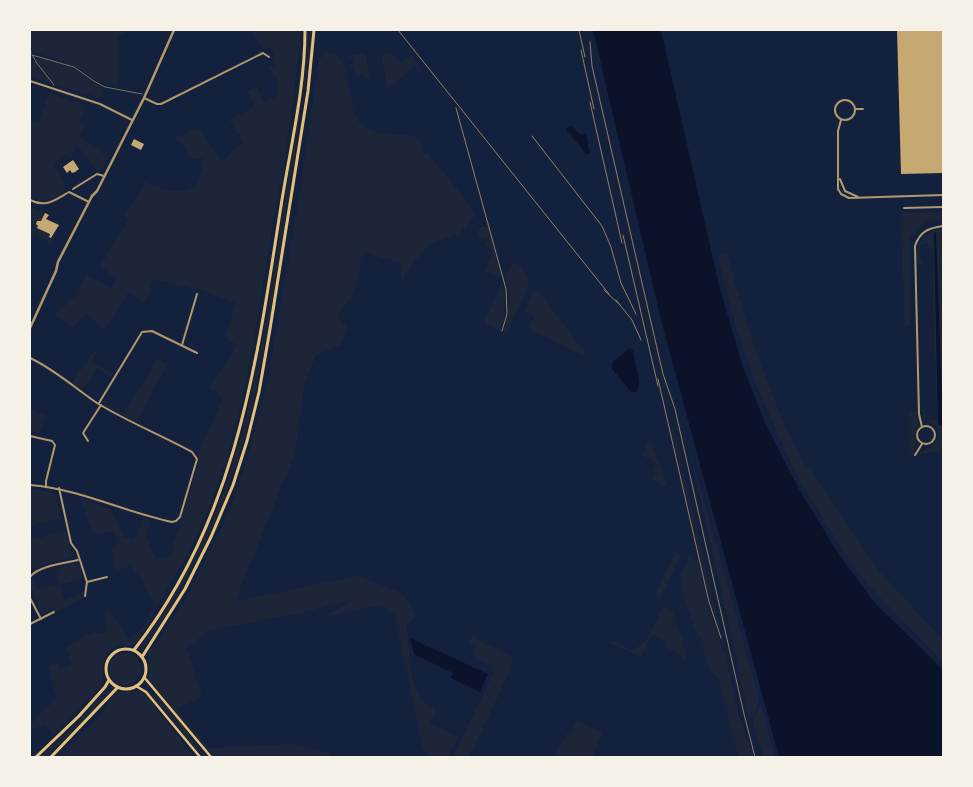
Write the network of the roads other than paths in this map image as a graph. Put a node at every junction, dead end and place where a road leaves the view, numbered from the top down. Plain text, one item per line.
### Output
1 (174, 30) edge
2 (305, 30) edge
3 (314, 30) edge
4 (269, 57) dead end
5 (30, 81) edge
6 (145, 97) junction
7 (855, 109) junction
8 (862, 109) dead end
9 (841, 120) junction
10 (133, 121) junction
11 (838, 174) junction
12 (105, 176) junction
13 (73, 189) dead end
14 (943, 195) edge
15 (860, 198) junction
16 (30, 200) edge
17 (89, 202) junction
18 (943, 207) edge
19 (904, 208) dead end
20 (943, 226) edge
21 (197, 294) dead end
22 (30, 328) edge
23 (182, 345) junction
24 (197, 353) dead end
25 (30, 358) edge
26 (100, 404) junction
27 (922, 427) junction
28 (30, 436) edge
29 (88, 440) dead end
30 (922, 443) junction
31 (915, 454) dead end
32 (30, 485) edge
33 (46, 486) junction
34 (59, 488) junction
35 (79, 559) junction
36 (30, 577) edge
37 (107, 577) dead end
38 (87, 582) junction
39 (85, 596) dead end
40 (30, 598) edge
41 (54, 612) dead end
42 (41, 619) junction
43 (30, 624) edge
44 (134, 650) junction
45 (142, 657) junction
46 (144, 677) junction
47 (109, 680) junction
48 (136, 686) junction
49 (118, 688) junction
50 (36, 757) edge
51 (51, 757) edge
52 (200, 757) edge
53 (211, 757) edge

1 - 6 street
2 - 44 main road
3 - 45 main road
4 - 6 street
5 - 10 street
6 - 10 street
7 - 8 street
7 - 9 street
7 - 9 street
9 - 11 street
10 - 12 street
11 - 15 street
11 - 15 street
12 - 13 street
12 - 17 street
14 - 15 street
16 - 17 street
17 - 22 street
18 - 19 street
20 - 27 street
21 - 23 street
23 - 24 street
23 - 26 street
25 - 26 street
26 - 29 street
26 - 34 street
27 - 30 street
27 - 30 street
28 - 33 street
30 - 31 street
32 - 33 street
33 - 34 street
34 - 35 street
35 - 36 street
35 - 38 street
37 - 38 street
38 - 39 street
40 - 42 street
41 - 42 street
42 - 43 street
44 - 45 main road
44 - 47 main road
45 - 46 main road
46 - 48 main road
46 - 53 main road
47 - 49 main road
47 - 50 main road
48 - 49 main road
48 - 52 main road
49 - 51 main road

